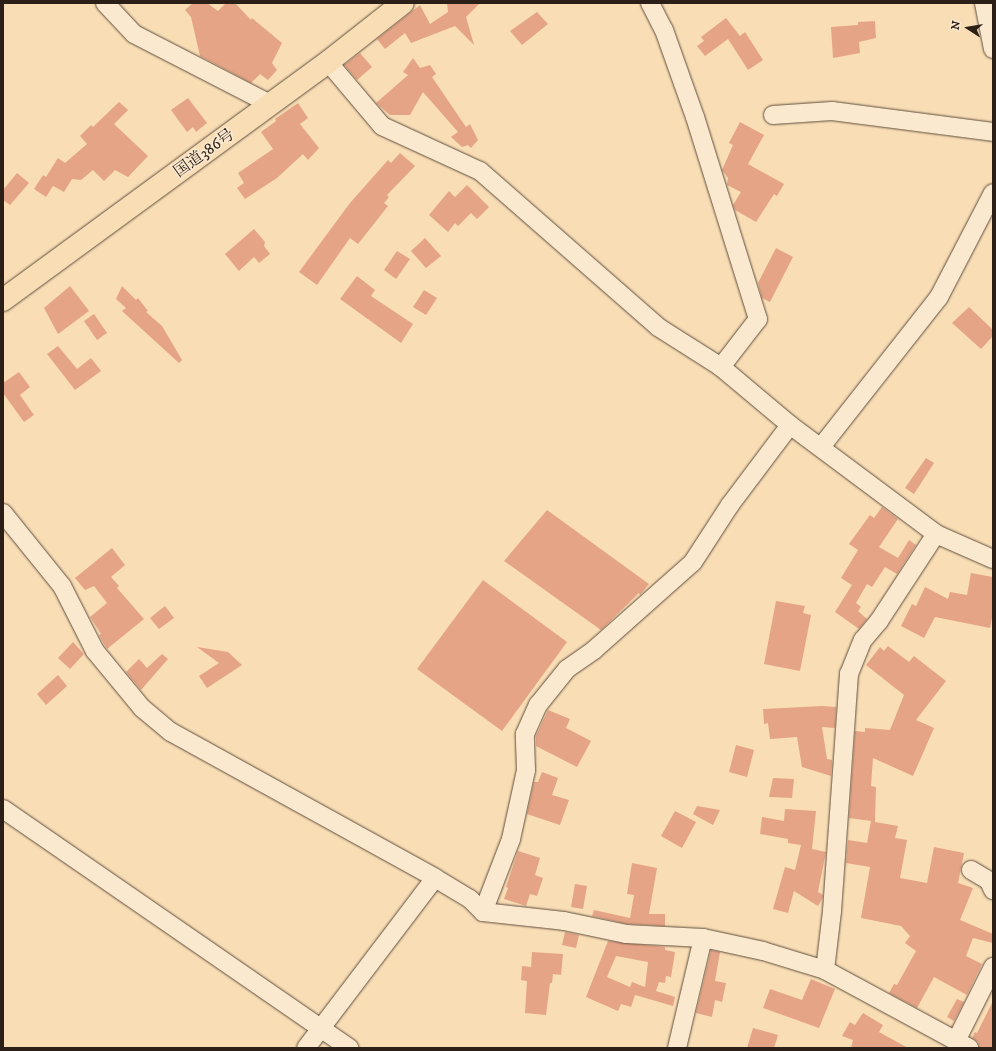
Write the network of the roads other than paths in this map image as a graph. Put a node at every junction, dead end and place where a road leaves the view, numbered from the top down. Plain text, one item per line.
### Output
1 (105, 3) edge
2 (403, 3) edge
3 (650, 3) edge
4 (984, 3) edge
5 (993, 50) edge
6 (328, 62) junction
7 (270, 104) junction
8 (773, 115) dead end
9 (993, 132) edge
10 (993, 193) edge
11 (3, 300) edge
12 (721, 367) junction
13 (790, 425) junction
14 (821, 446) junction
15 (3, 513) edge
16 (936, 534) junction
17 (993, 559) edge
18 (3, 809) edge
19 (971, 870) dead end
20 (436, 878) junction
21 (993, 890) edge
22 (483, 912) junction
23 (702, 938) junction
24 (993, 966) edge
25 (825, 970) junction
26 (320, 1027) junction
27 (963, 1044) edge
28 (306, 1048) edge
29 (350, 1048) edge
30 (677, 1048) edge

1 - 7 street
2 - 6 highway, 国道386号
3 - 12 street
4 - 5 street
6 - 7 highway, 国道386号
6 - 12 street
7 - 11 highway, 国道386号
8 - 9 street
10 - 14 street
12 - 13 street
13 - 14 street
13 - 22 street
14 - 16 street
15 - 20 street
16 - 17 street
16 - 25 street
18 - 26 street
19 - 21 street
20 - 22 street
20 - 26 street
22 - 23 street
23 - 25 street
23 - 30 street
24 - 27 street
25 - 27 street
26 - 28 street
26 - 29 street

